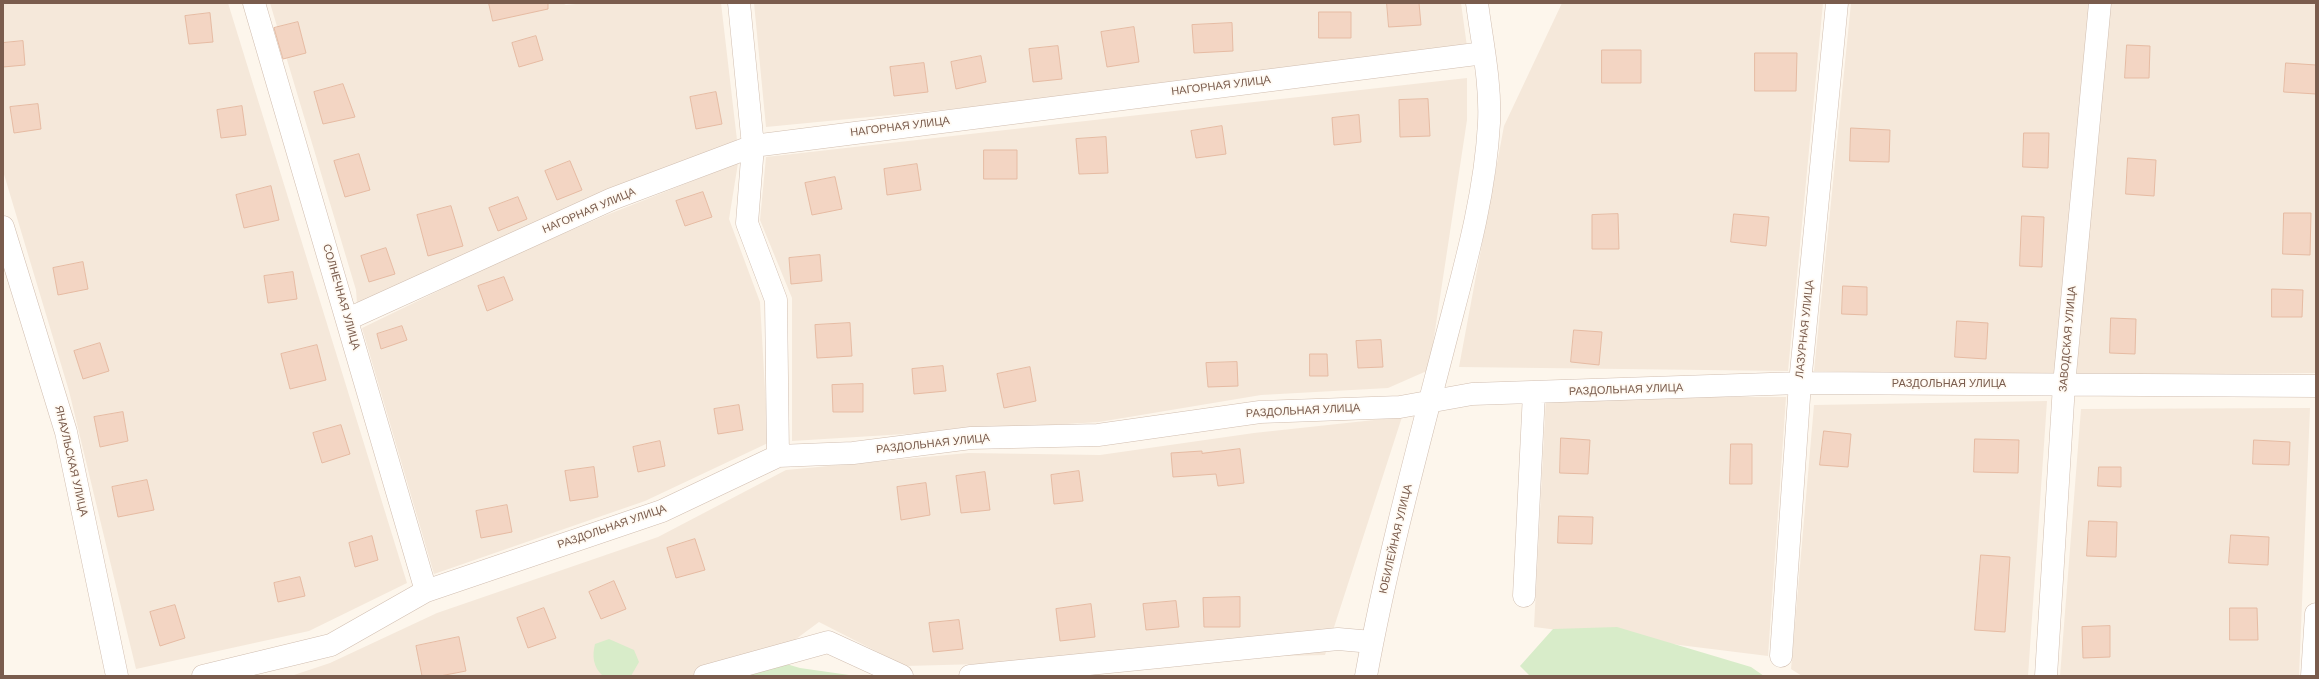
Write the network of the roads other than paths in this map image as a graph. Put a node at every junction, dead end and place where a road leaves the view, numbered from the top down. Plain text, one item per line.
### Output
1 (254, 3) edge
2 (739, 3) edge
3 (1477, 3) edge
4 (1837, 3) edge
5 (2100, 3) edge
6 (1484, 53) junction
7 (753, 146) junction
8 (3, 227) edge
9 (348, 319) junction
10 (1800, 383) junction
11 (2064, 385) junction
12 (2316, 386) edge
13 (1534, 393) junction
14 (1430, 402) junction
15 (778, 456) junction
16 (426, 591) junction
17 (1524, 596) dead end
18 (2316, 614) edge
19 (1372, 642) junction
20 (1781, 656) dead end
21 (118, 676) edge
22 (203, 676) edge
23 (705, 676) edge
24 (902, 676) edge
25 (970, 676) edge
26 (1366, 676) edge
27 (2046, 676) edge
28 (2312, 676) edge

1 - 9 street, СОЛНЕЧНАЯ УЛИЦА
2 - 7 street
3 - 6 street, ЮБИЛЕЙНАЯ УЛИЦА
4 - 10 street, ЛАЗУРНАЯ УЛИЦА
5 - 11 street, ЗАВОДСКАЯ УЛИЦА
6 - 7 street, НАГОРНАЯ УЛИЦА
6 - 14 street, ЮБИЛЕЙНАЯ УЛИЦА
7 - 9 street, НАГОРНАЯ УЛИЦА
7 - 15 street
8 - 21 street, ЯНАУЛЬСКАЯ УЛИЦА
9 - 16 street, СОЛНЕЧНАЯ УЛИЦА
10 - 11 street, РАЗДОЛЬНАЯ УЛИЦА
10 - 13 street, РАЗДОЛЬНАЯ УЛИЦА
10 - 20 street, ЛАЗУРНАЯ УЛИЦА
11 - 12 street, РАЗДОЛЬНАЯ УЛИЦА
11 - 27 street, ЗАВОДСКАЯ УЛИЦА
13 - 14 street, РАЗДОЛЬНАЯ УЛИЦА
13 - 17 street
14 - 15 street, РАЗДОЛЬНАЯ УЛИЦА
14 - 19 street, ЮБИЛЕЙНАЯ УЛИЦА
15 - 16 street, РАЗДОЛЬНАЯ УЛИЦА
16 - 22 street, РАЗДОЛЬНАЯ УЛИЦА
18 - 28 street
19 - 25 street
19 - 26 street, ЮБИЛЕЙНАЯ УЛИЦА
23 - 24 street

